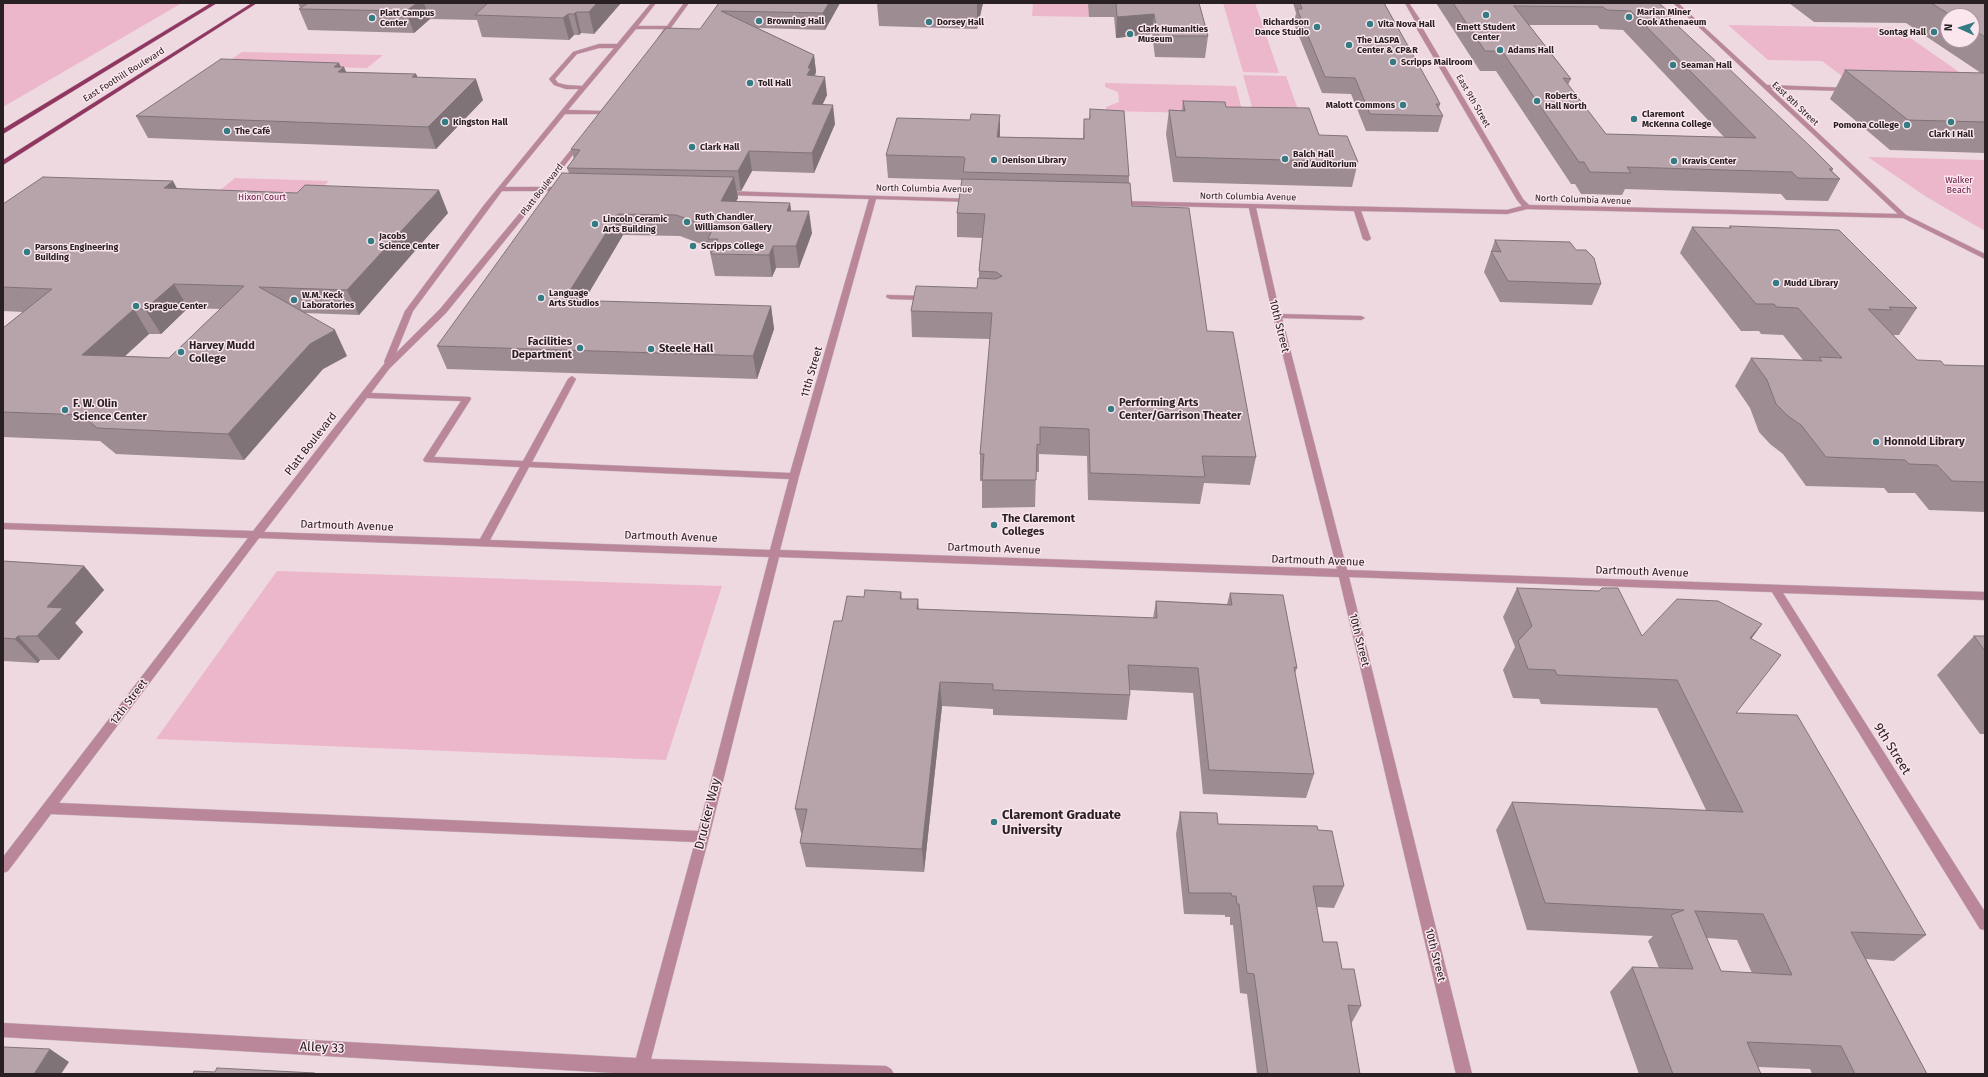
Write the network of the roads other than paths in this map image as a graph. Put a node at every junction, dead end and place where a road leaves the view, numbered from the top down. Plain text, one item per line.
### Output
1 (216, 3) edge
2 (255, 3) edge
3 (654, 3) edge
4 (687, 3) edge
5 (1407, 3) edge
6 (1675, 3) edge
7 (634, 27) junction
8 (668, 28) junction
9 (655, 45) edge
10 (618, 46) junction
11 (1764, 87) junction
12 (584, 88) junction
13 (1857, 89) edge
14 (607, 106) edge
15 (564, 112) junction
16 (3, 132) edge
17 (584, 136) edge
18 (3, 162) edge
19 (499, 189) junction
20 (543, 189) junction
21 (572, 189) edge
22 (714, 193) edge
23 (873, 197) junction
24 (976, 200) edge
25 (1112, 203) edge
26 (1252, 207) junction
27 (1527, 207) junction
28 (1358, 209) junction
29 (1904, 216) junction
30 (1367, 239) dead end
31 (1985, 257) edge
32 (890, 297) dead end
33 (935, 299) edge
34 (1277, 316) junction
35 (1361, 318) dead end
36 (386, 367) junction
37 (572, 379) dead end
38 (365, 395) junction
39 (525, 465) junction
40 (794, 476) junction
41 (3, 526) edge
42 (255, 536) junction
43 (483, 542) junction
44 (775, 553) junction
45 (1343, 574) junction
46 (1775, 589) junction
47 (1985, 596) edge
48 (48, 808) junction
49 (703, 837) junction
50 (3, 868) edge
51 (1985, 924) edge
52 (3, 1030) edge
53 (640, 1070) edge
54 (886, 1074) edge
55 (1464, 1074) edge

1 - 16 main road, East Foothill Boulevard
2 - 18 main road, East Foothill Boulevard
3 - 7 street, Platt Boulevard
4 - 8 street
5 - 27 street, East 9th Street
6 - 11 street, East 8th Street
7 - 8 street
7 - 10 street, Platt Boulevard
8 - 9 street
10 - 12 street, Platt Boulevard
10 - 12 street
11 - 13 street
11 - 29 street, East 8th Street
12 - 15 street, Platt Boulevard
14 - 15 street
15 - 19 street, Platt Boulevard
17 - 20 street, Platt Boulevard
19 - 20 street
19 - 36 street, Platt Boulevard
20 - 21 street
20 - 36 street, Platt Boulevard
22 - 23 street, North Columbia Avenue
23 - 24 street, North Columbia Avenue
23 - 40 street, 11th Street
25 - 26 street, North Columbia Avenue
26 - 28 street, North Columbia Avenue
26 - 34 street, 10th Street
27 - 28 street, North Columbia Avenue
27 - 29 street, North Columbia Avenue
28 - 30 street
29 - 31 street, North Columbia Avenue
32 - 33 street
34 - 35 street
34 - 45 street, 10th Street
36 - 38 street, Platt Boulevard
37 - 39 street
38 - 39 street
38 - 42 street, Platt Boulevard
39 - 40 street
39 - 43 street
40 - 44 street, 11th Street
41 - 42 street, Dartmouth Avenue
42 - 43 street, Dartmouth Avenue
42 - 48 street, 12th Street
43 - 44 street, Dartmouth Avenue
44 - 45 street, Dartmouth Avenue
44 - 49 street, Drucker Way
45 - 46 street, Dartmouth Avenue
45 - 55 street, 10th Street
46 - 47 street, Dartmouth Avenue
46 - 51 street, 9th Street
48 - 49 street
48 - 50 street, 12th Street
49 - 53 street, Drucker Way
52 - 53 street, Alley 33
53 - 54 street, Alley 33

